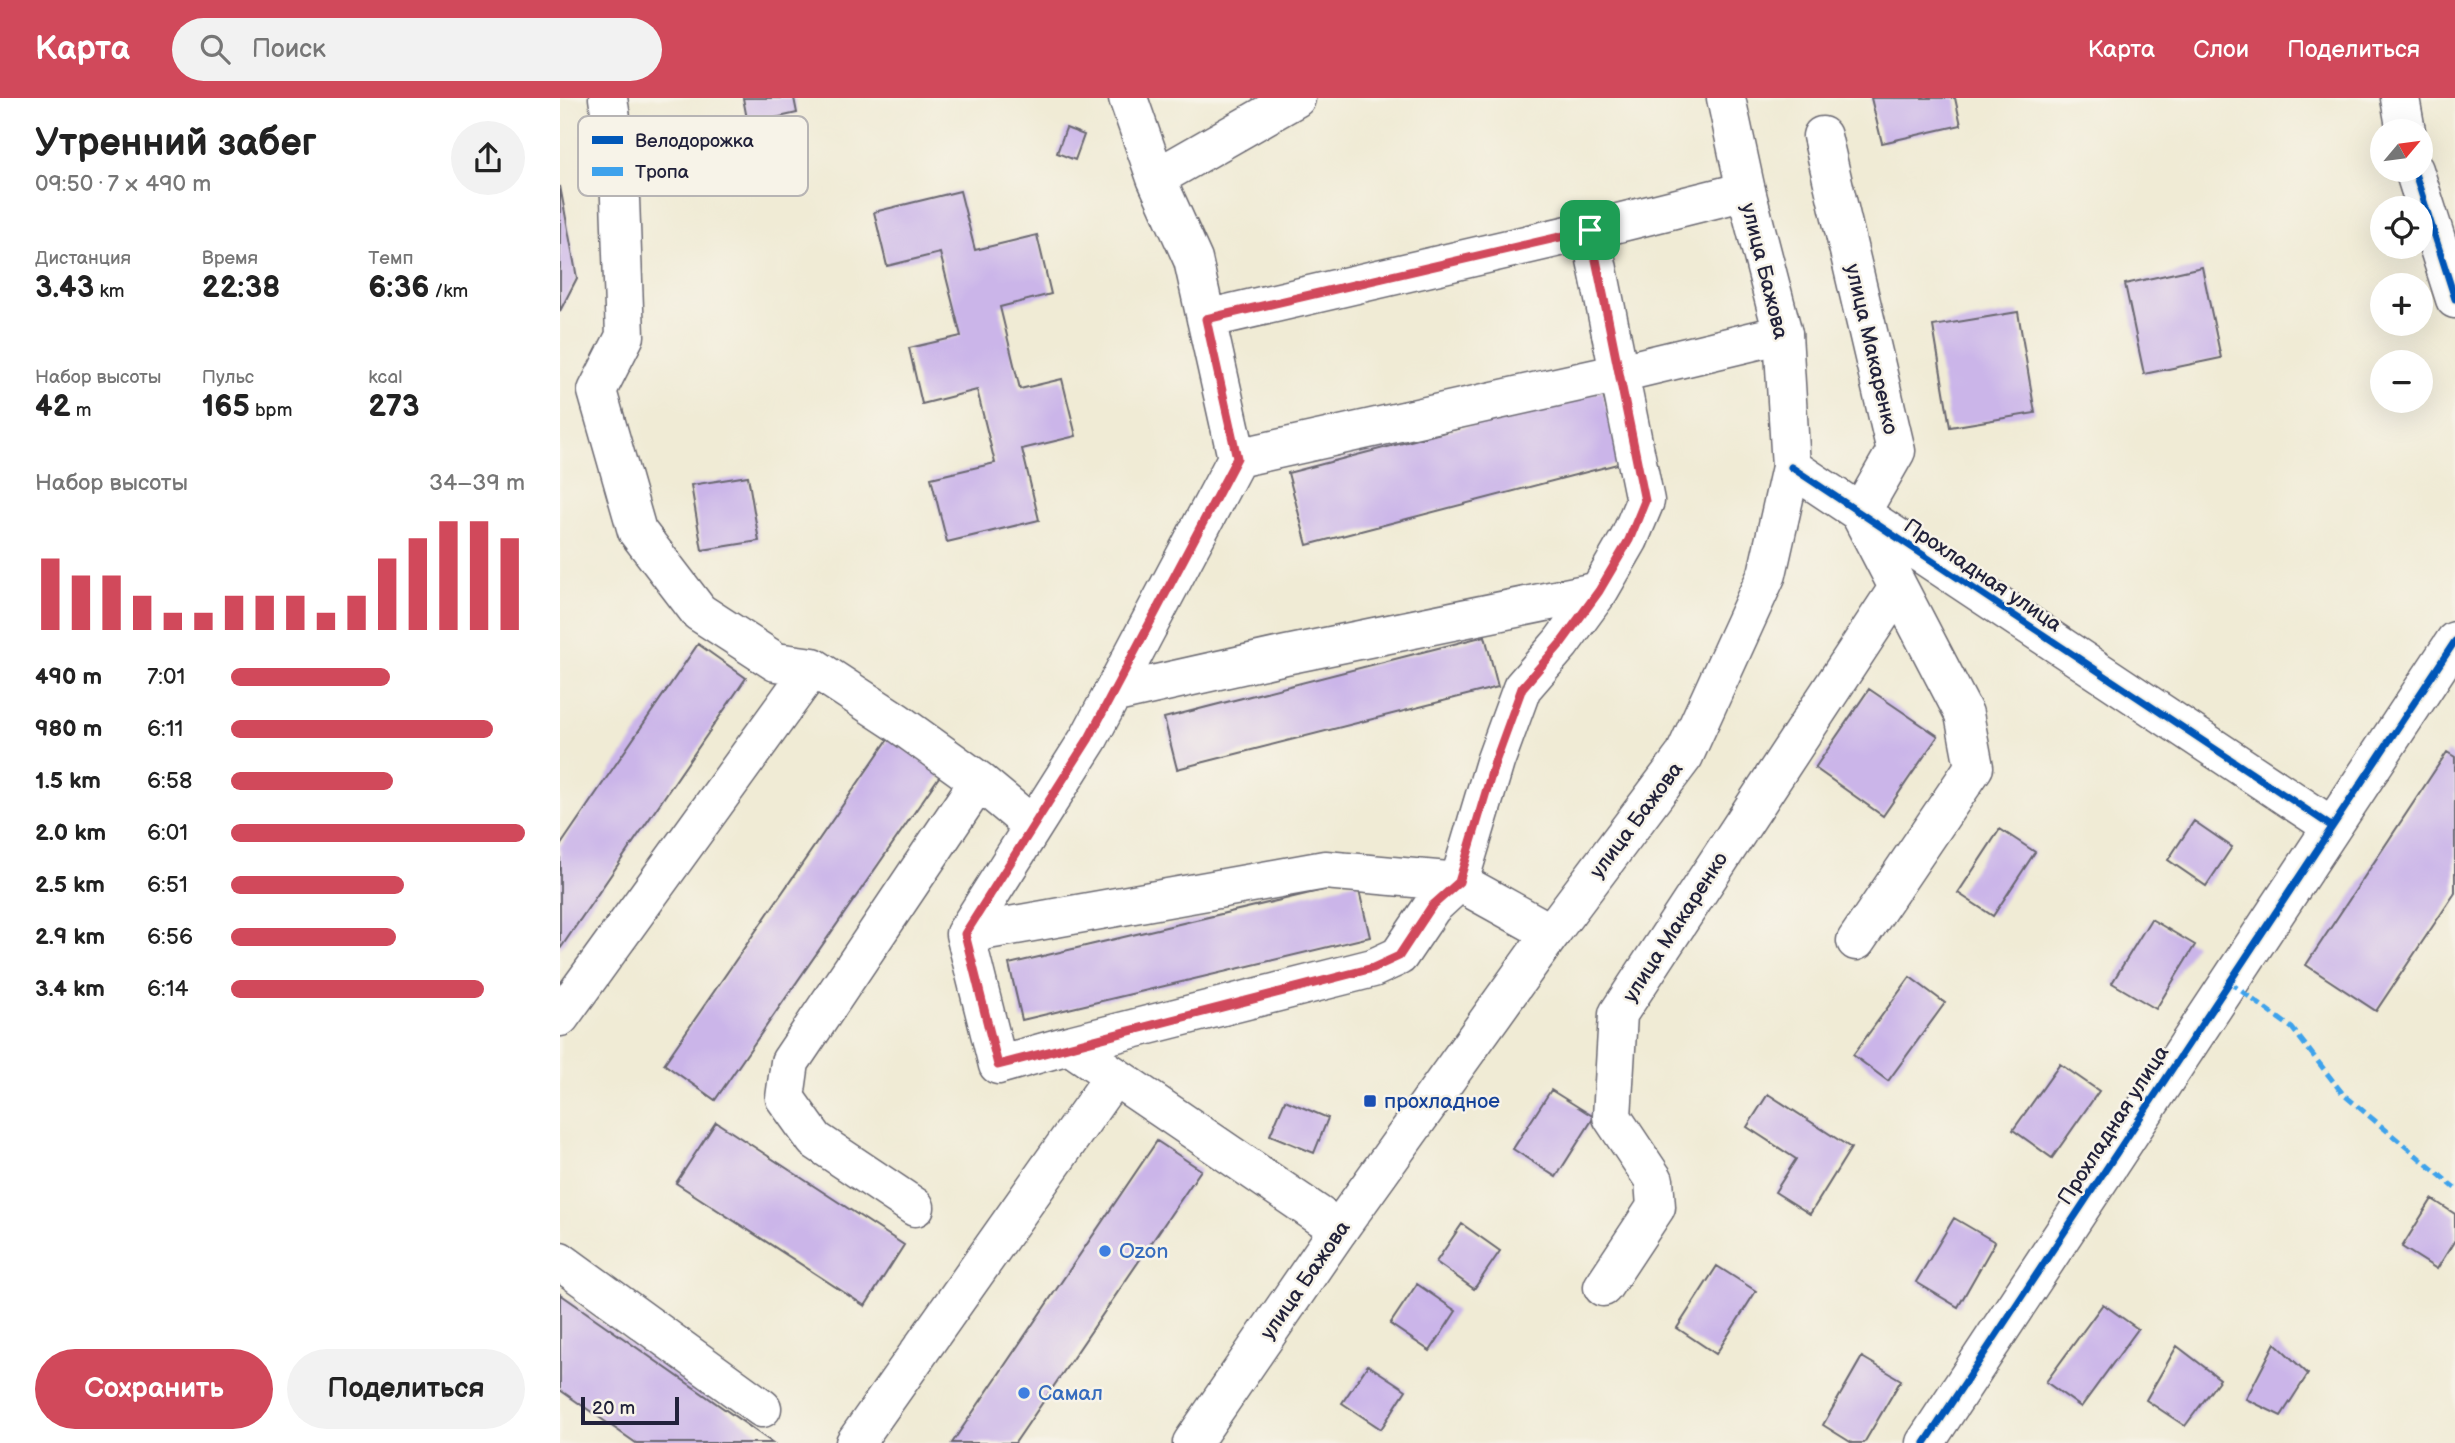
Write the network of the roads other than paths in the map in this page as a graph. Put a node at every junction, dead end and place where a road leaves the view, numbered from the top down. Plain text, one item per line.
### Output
1 (608, 98) edge
2 (1128, 98) edge
3 (1296, 98) edge
4 (1726, 98) edge
5 (2400, 98) edge
6 (611, 116) edge
7 (2404, 119) edge
8 (1822, 136) dead end
9 (1156, 178) junction
10 (2418, 182) edge
11 (1746, 191) junction
12 (620, 196) edge
13 (1590, 230) junction
14 (2455, 299) edge
15 (1206, 319) junction
16 (1783, 334) junction
17 (1620, 373) junction
18 (1237, 458) junction
19 (1791, 467) junction
20 (1860, 514) junction
21 (1898, 588) junction
22 (1599, 591) junction
23 (2455, 641) edge
24 (813, 667) junction
25 (1112, 694) junction
26 (979, 781) junction
27 (1033, 825) junction
28 (2331, 826) junction
29 (1459, 882) junction
30 (1551, 933) junction
31 (965, 934) junction
32 (1856, 941) dead end
33 (560, 1017) edge
34 (1069, 1045) junction
35 (1114, 1076) junction
36 (915, 1207) dead end
37 (1339, 1229) junction
38 (560, 1261) edge
39 (1603, 1287) dead end
40 (762, 1408) dead end
41 (855, 1443) edge
42 (1192, 1443) edge
43 (1925, 1443) edge

1 - 6 main road
2 - 9 main road
3 - 9 main road
4 - 11 main road, улица Бажова
5 - 7 main road
8 - 20 main road, улица Макаренко
9 - 15 main road
10 - 14 main road
11 - 13 main road
11 - 16 main road, улица Бажова
12 - 24 main road
13 - 15 main road
13 - 17 main road
15 - 18 main road
16 - 17 main road
16 - 19 main road, улица Бажова
17 - 18 main road
17 - 22 main road
18 - 25 main road
19 - 20 main road, Прохладная улица
19 - 30 main road, улица Бажова
20 - 21 main road
20 - 28 main road, Прохладная улица
21 - 32 main road
21 - 39 main road, улица Макаренко
22 - 25 main road
22 - 29 main road
23 - 28 main road, Прохладная улица
24 - 26 main road
24 - 33 main road
25 - 27 main road
26 - 27 main road
26 - 36 main road
27 - 31 main road
28 - 43 main road, Прохладная улица
29 - 30 main road
29 - 31 main road
29 - 34 main road
30 - 37 main road, улица Бажова
31 - 34 main road
34 - 35 main road
35 - 37 main road
35 - 41 main road
37 - 42 main road, улица Бажова
38 - 40 main road

